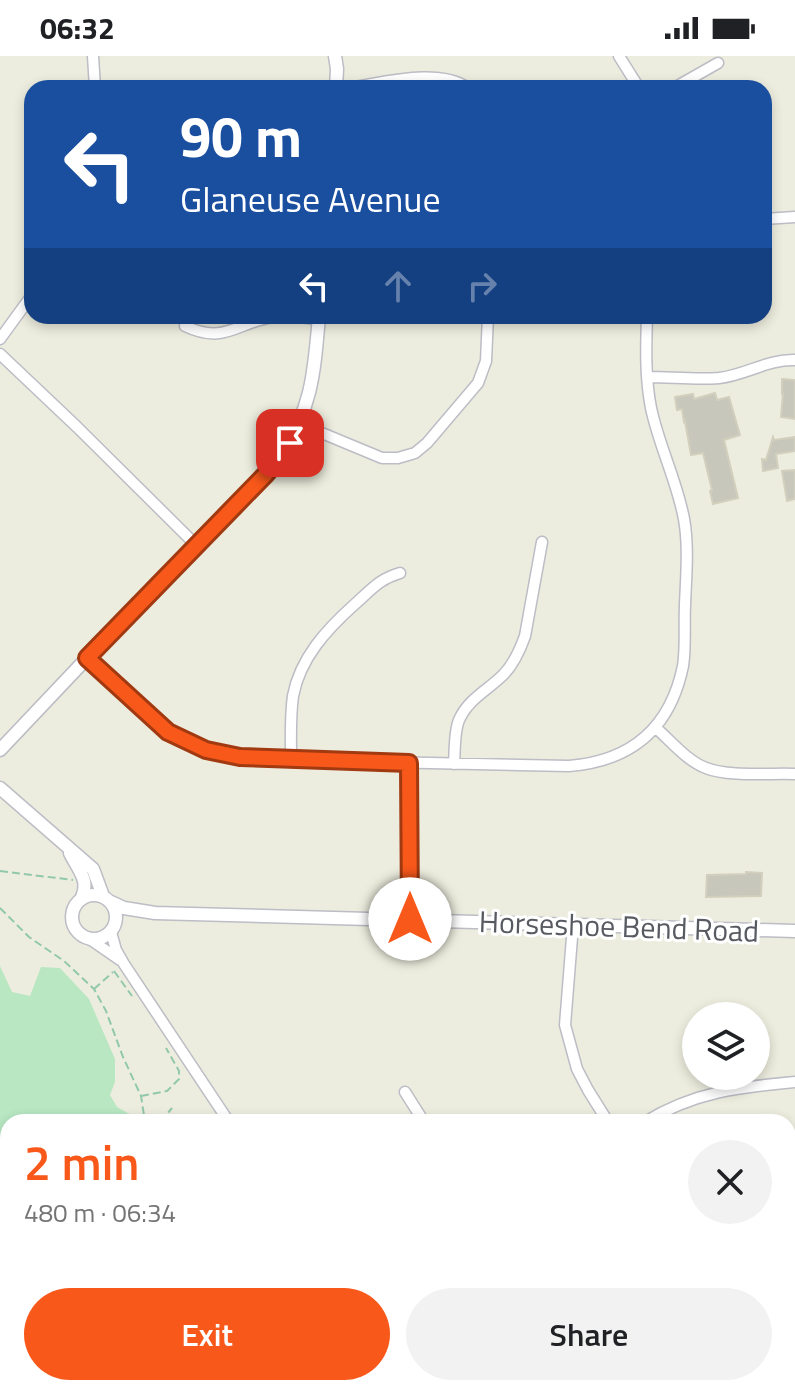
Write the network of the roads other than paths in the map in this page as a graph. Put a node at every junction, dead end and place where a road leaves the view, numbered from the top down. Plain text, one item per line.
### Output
1 (93, 56) edge
2 (335, 56) edge
3 (619, 56) edge
4 (718, 63) dead end
5 (94, 80) edge
6 (336, 80) edge
7 (412, 80) edge
8 (454, 80) edge
9 (634, 80) edge
10 (688, 80) edge
11 (795, 217) edge
12 (772, 218) edge
13 (24, 306) edge
14 (251, 324) edge
15 (318, 324) edge
16 (488, 324) edge
17 (647, 324) edge
18 (185, 326) dead end
19 (0, 339) edge
20 (0, 354) edge
21 (795, 360) edge
22 (648, 377) junction
23 (300, 424) junction
24 (542, 542) dead end
25 (196, 545) junction
26 (400, 573) dead end
27 (87, 658) junction
28 (656, 728) junction
29 (0, 750) edge
30 (291, 759) junction
31 (409, 763) junction
32 (454, 764) junction
33 (795, 774) edge
34 (0, 788) edge
35 (67, 848) junction
36 (82, 897) junction
37 (107, 899) junction
38 (155, 913) junction
39 (410, 919) junction
40 (573, 925) junction
41 (114, 927) junction
42 (795, 931) edge
43 (91, 940) junction
44 (119, 968) junction
45 (795, 1082) edge
46 (405, 1092) dead end
47 (223, 1114) edge
48 (419, 1114) edge
49 (603, 1114) edge
50 (659, 1114) edge

1 - 5 street
2 - 6 street
3 - 9 street
4 - 10 street
7 - 8 street
11 - 12 street
13 - 19 street
14 - 18 street
15 - 23 street
16 - 23 street
17 - 22 street
20 - 25 street
21 - 22 street
22 - 28 street
23 - 25 street
24 - 32 street
25 - 27 street
26 - 30 street
27 - 29 street
27 - 30 street
28 - 32 street
28 - 33 street
30 - 31 street
31 - 32 street
31 - 39 street
34 - 35 street
35 - 36 street
35 - 37 street
36 - 37 street
36 - 43 street
37 - 38 street, Horseshoe Bend Road
37 - 41 street
38 - 39 street, Horseshoe Bend Road
38 - 41 street, Horseshoe Bend Road
39 - 40 street, Horseshoe Bend Road
40 - 42 street, Horseshoe Bend Road
40 - 49 street
41 - 43 street
41 - 44 street
43 - 44 street
44 - 47 street
45 - 50 street
46 - 48 street

